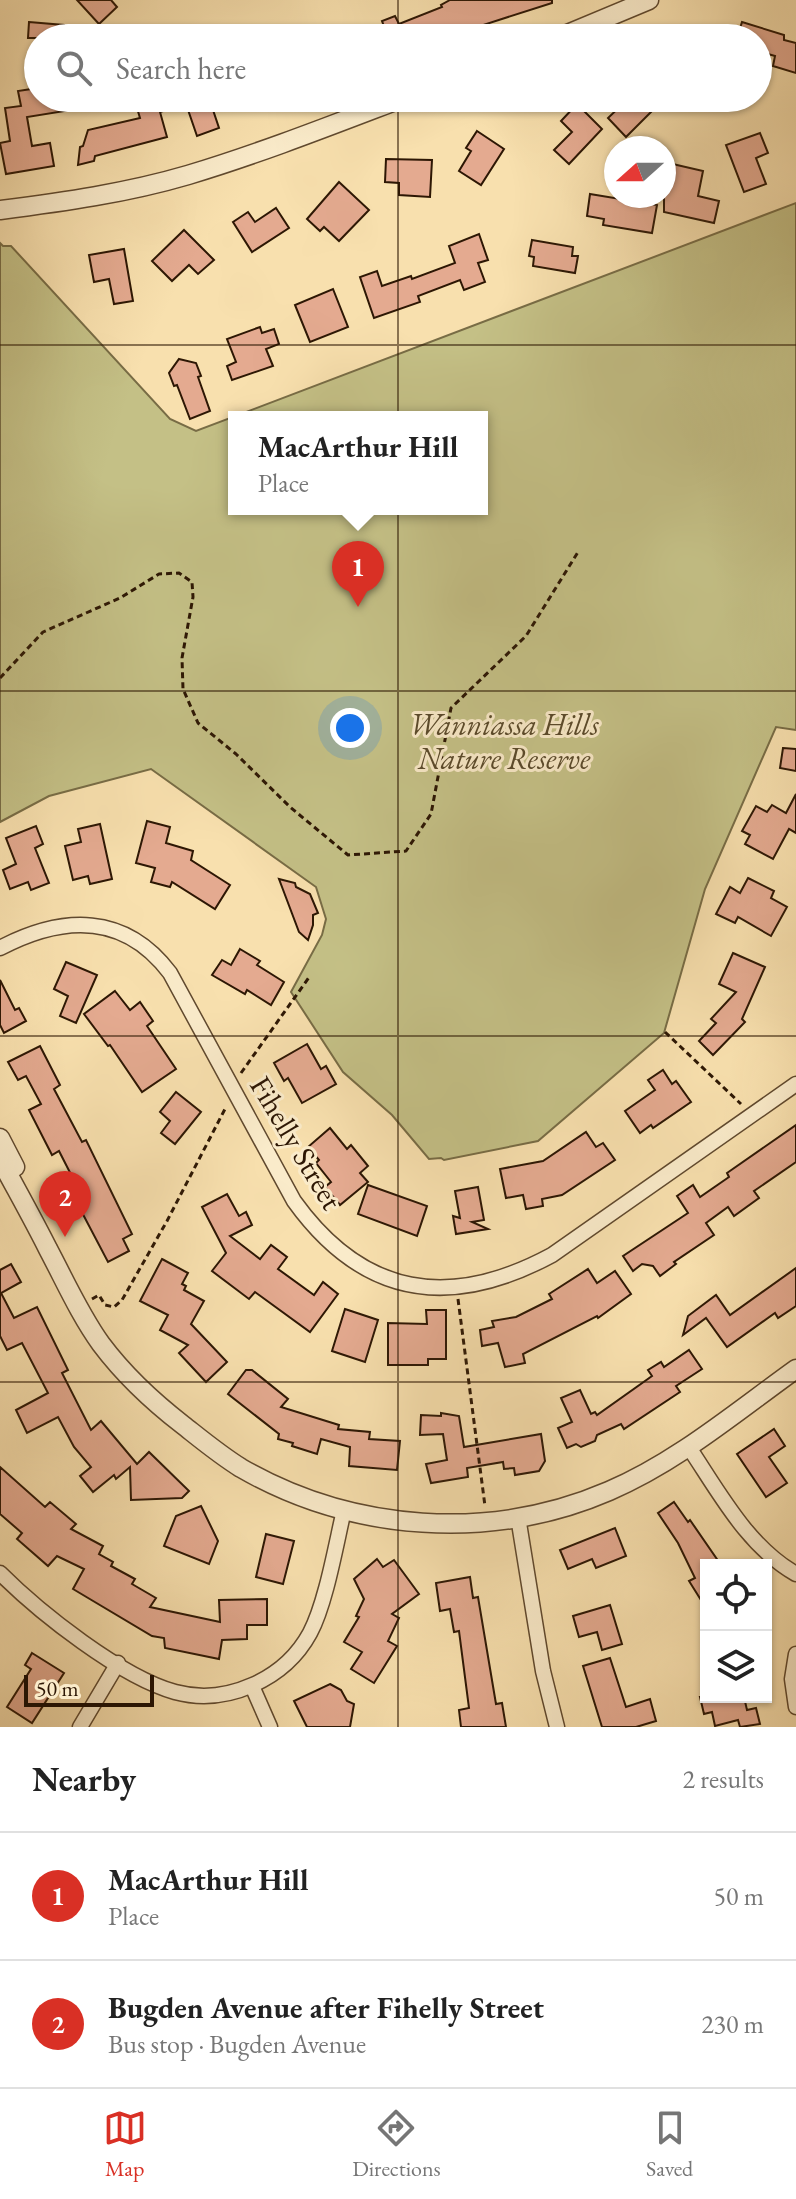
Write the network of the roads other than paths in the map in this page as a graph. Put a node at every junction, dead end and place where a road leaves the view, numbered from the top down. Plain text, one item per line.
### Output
1 (649, 0) edge
2 (592, 24) edge
3 (366, 112) edge
4 (0, 210) edge
5 (0, 948) edge
6 (796, 1084) edge
7 (0, 1138) edge
8 (0, 1159) edge
9 (68, 1276) junction
10 (105, 1342) junction
11 (796, 1369) edge
12 (688, 1446) junction
13 (344, 1510) junction
14 (518, 1517) junction
15 (0, 1573) edge
16 (796, 1574) edge
17 (796, 1654) edge
18 (118, 1663) junction
19 (252, 1686) junction
20 (796, 1707) edge
21 (80, 1727) edge
22 (270, 1727) edge
23 (557, 1727) edge

1 - 2 street
3 - 4 street
5 - 6 street, Fihelly Street
7 - 9 street
8 - 9 street
9 - 10 street
9 - 10 street
10 - 13 street
11 - 12 street
12 - 14 street
12 - 16 street
13 - 14 street
13 - 19 street
14 - 23 street
15 - 18 street
17 - 20 street
18 - 19 street
18 - 21 street
19 - 22 street

